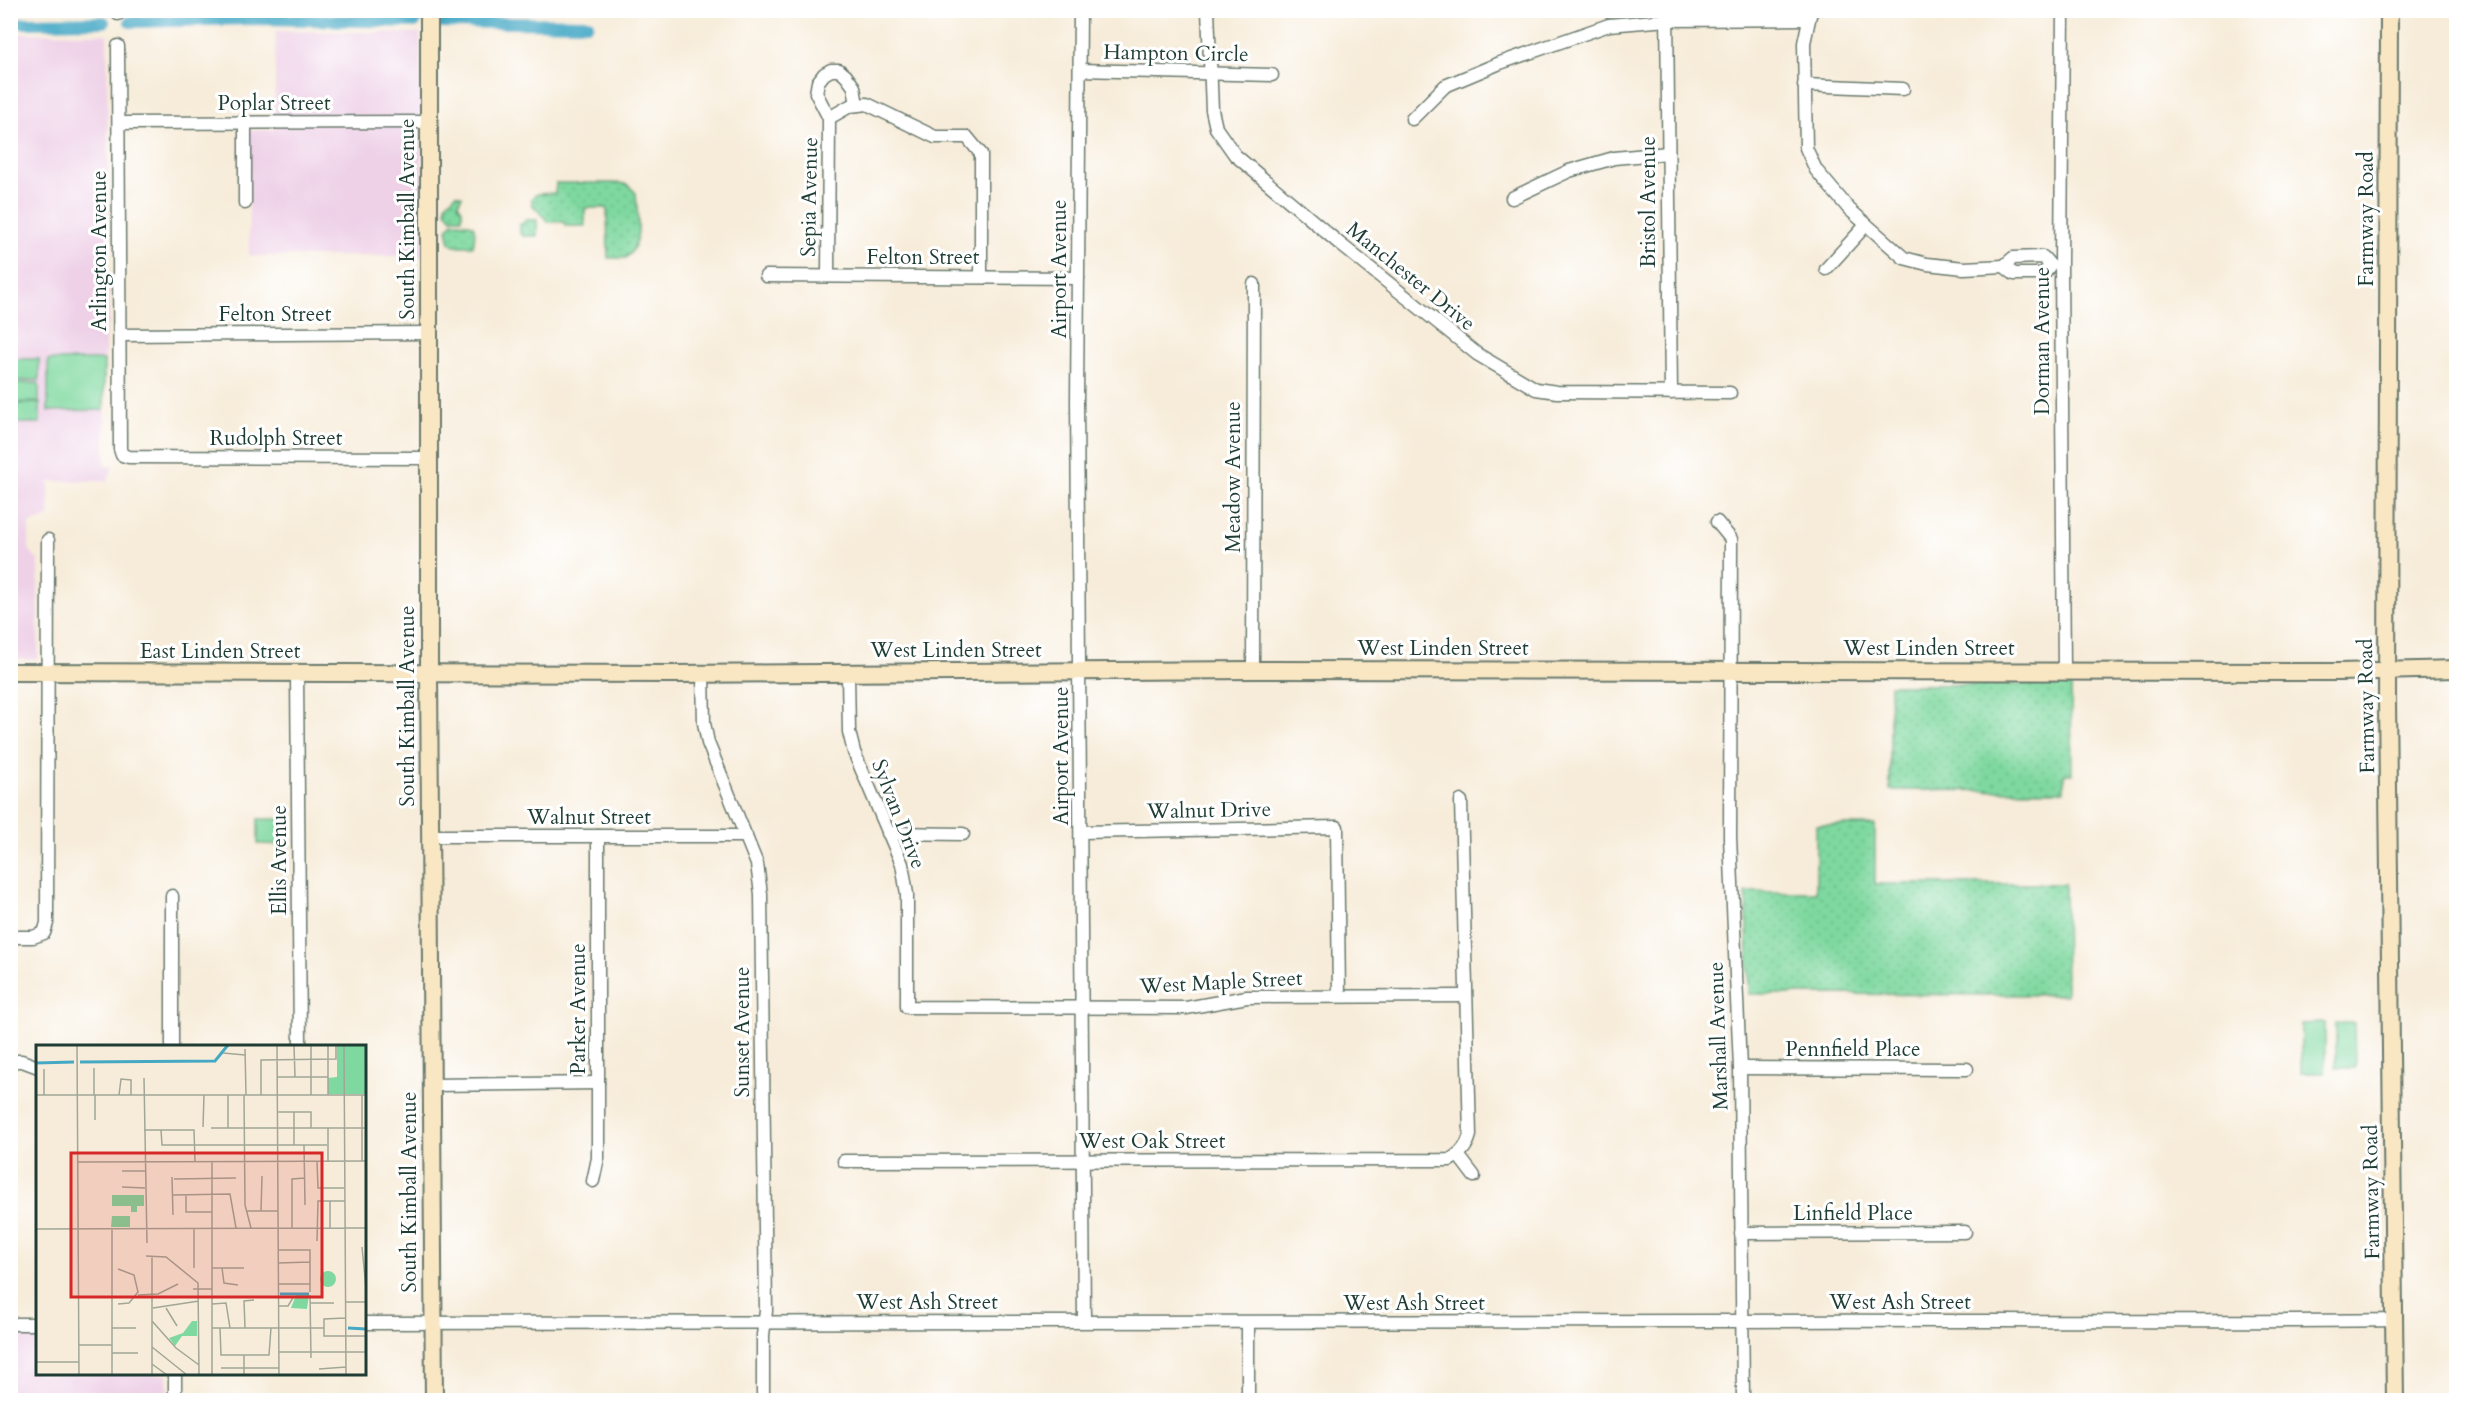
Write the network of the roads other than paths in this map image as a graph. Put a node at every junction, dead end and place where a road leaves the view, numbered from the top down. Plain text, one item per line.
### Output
1 (429, 10) edge
2 (1080, 10) edge
3 (1208, 10) edge
4 (2063, 10) edge
5 (2389, 10) edge
6 (1667, 15) edge
7 (1811, 15) edge
8 (118, 46) dead end
9 (1080, 70) junction
10 (1211, 75) junction
11 (1272, 75) dead end
12 (1804, 85) junction
13 (1903, 89) dead end
14 (857, 105) junction
15 (829, 118) junction
16 (1412, 119) dead end
17 (430, 122) junction
18 (119, 123) junction
19 (245, 123) junction
20 (1668, 153) junction
21 (1512, 198) dead end
22 (245, 203) dead end
23 (1866, 225) junction
24 (2056, 265) junction
25 (1826, 269) dead end
26 (766, 276) dead end
27 (828, 276) junction
28 (981, 277) junction
29 (1078, 278) junction
30 (1254, 284) dead end
31 (430, 333) junction
32 (120, 334) junction
33 (1671, 393) junction
34 (1730, 393) dead end
35 (123, 455) joint
36 (429, 458) junction
37 (1717, 522) dead end
38 (48, 540) dead end
39 (2457, 669) edge
40 (1253, 670) junction
41 (1729, 670) junction
42 (2064, 671) junction
43 (2387, 671) junction
44 (10, 672) edge
45 (1080, 672) junction
46 (48, 673) junction
47 (297, 673) junction
48 (429, 673) junction
49 (703, 673) junction
50 (848, 673) junction
51 (1461, 801) dead end
52 (1081, 832) junction
53 (888, 834) junction
54 (963, 834) dead end
55 (431, 836) junction
56 (598, 836) junction
57 (746, 836) junction
58 (172, 896) dead end
59 (10, 936) edge
60 (1339, 996) junction
61 (1465, 996) junction
62 (1082, 1006) junction
63 (907, 1007) joint
64 (172, 1045) edge
65 (300, 1045) edge
66 (10, 1060) edge
67 (36, 1066) edge
68 (1740, 1068) junction
69 (1967, 1069) dead end
70 (598, 1083) junction
71 (431, 1086) junction
72 (1458, 1155) junction
73 (844, 1161) dead end
74 (1083, 1161) junction
75 (1474, 1176) dead end
76 (593, 1181) dead end
77 (1965, 1232) dead end
78 (1741, 1233) junction
79 (2394, 1320) junction
80 (1084, 1321) junction
81 (1742, 1321) junction
82 (366, 1323) edge
83 (433, 1323) junction
84 (764, 1323) junction
85 (1248, 1323) junction
86 (10, 1324) edge
87 (36, 1324) edge
88 (175, 1375) edge
89 (175, 1401) edge
90 (434, 1401) edge
91 (763, 1401) edge
92 (1248, 1401) edge
93 (1743, 1401) edge
94 (2395, 1401) edge

1 - 17 street, South Kimball Avenue
2 - 9 street, Airport Avenue
3 - 10 street, Manchester Drive
4 - 24 street, Dorman Avenue
5 - 43 street, Farmway Road
6 - 7 street
6 - 16 street
6 - 20 street, Bristol Avenue
7 - 12 street
8 - 18 street, Arlington Avenue
9 - 10 street, Hampton Circle
9 - 29 street, Airport Avenue
10 - 11 street, Hampton Circle
10 - 33 street, Manchester Drive
12 - 13 street
12 - 23 street
14 - 15 street
14 - 15 street
14 - 28 street
15 - 27 street, Sepia Avenue
17 - 19 street, Poplar Street
17 - 31 street, South Kimball Avenue
18 - 19 street, Poplar Street
18 - 32 street, Arlington Avenue
19 - 22 street
20 - 21 street
20 - 33 street, Bristol Avenue
23 - 24 street
23 - 25 street
24 - 42 street, Dorman Avenue
26 - 27 street, Felton Street
27 - 28 street, Felton Street
28 - 29 street, Felton Street
29 - 45 street, Airport Avenue
30 - 40 street, Meadow Avenue
31 - 32 street, Felton Street
31 - 36 street, South Kimball Avenue
32 - 35 street, Arlington Avenue
33 - 34 street, Manchester Drive
35 - 36 street, Rudolph Street
36 - 48 street, South Kimball Avenue
37 - 41 street, Marshall Avenue
38 - 46 street
39 - 43 street, West Linden Street
40 - 41 street, West Linden Street
40 - 45 street, West Linden Street
41 - 42 street, West Linden Street
41 - 68 street, Marshall Avenue
42 - 43 street, West Linden Street
43 - 79 street, Farmway Road
44 - 46 street, East Linden Street
45 - 50 street, West Linden Street
45 - 52 street, Airport Avenue
46 - 47 street, East Linden Street
46 - 59 street
47 - 48 street, East Linden Street
47 - 65 street, Ellis Avenue
48 - 49 street, West Linden Street
48 - 55 street, South Kimball Avenue
49 - 50 street, West Linden Street
49 - 57 street, Sunset Avenue
50 - 53 street, Sylvan Drive
51 - 61 street
52 - 60 street, Walnut Drive
52 - 62 street, Airport Avenue
53 - 54 street
53 - 63 street, Sylvan Drive
55 - 56 street, Walnut Street
55 - 71 street, South Kimball Avenue
56 - 57 street, Walnut Street
56 - 70 street, Parker Avenue
57 - 84 street, Sunset Avenue
58 - 64 street
60 - 61 street, West Maple Street
60 - 62 street, West Maple Street
61 - 72 street
62 - 63 street, West Maple Street
62 - 74 street, Airport Avenue
66 - 67 street
68 - 69 street, Pennfield Place
68 - 78 street, Marshall Avenue
70 - 71 street
70 - 76 street, Parker Avenue
71 - 83 street, South Kimball Avenue
72 - 74 street, West Oak Street
72 - 75 street
73 - 74 street, West Oak Street
74 - 80 street, Airport Avenue
77 - 78 street, Linfield Place
78 - 81 street, Marshall Avenue
79 - 81 street, West Ash Street
79 - 94 street, Farmway Road
80 - 84 street, West Ash Street
80 - 85 street, West Ash Street
81 - 85 street, West Ash Street
81 - 93 street, Marshall Avenue
82 - 83 street, West Ash Street
83 - 84 street, West Ash Street
83 - 90 street, South Kimball Avenue
84 - 91 street, Sunset Avenue
85 - 92 street
86 - 87 street
88 - 89 street

